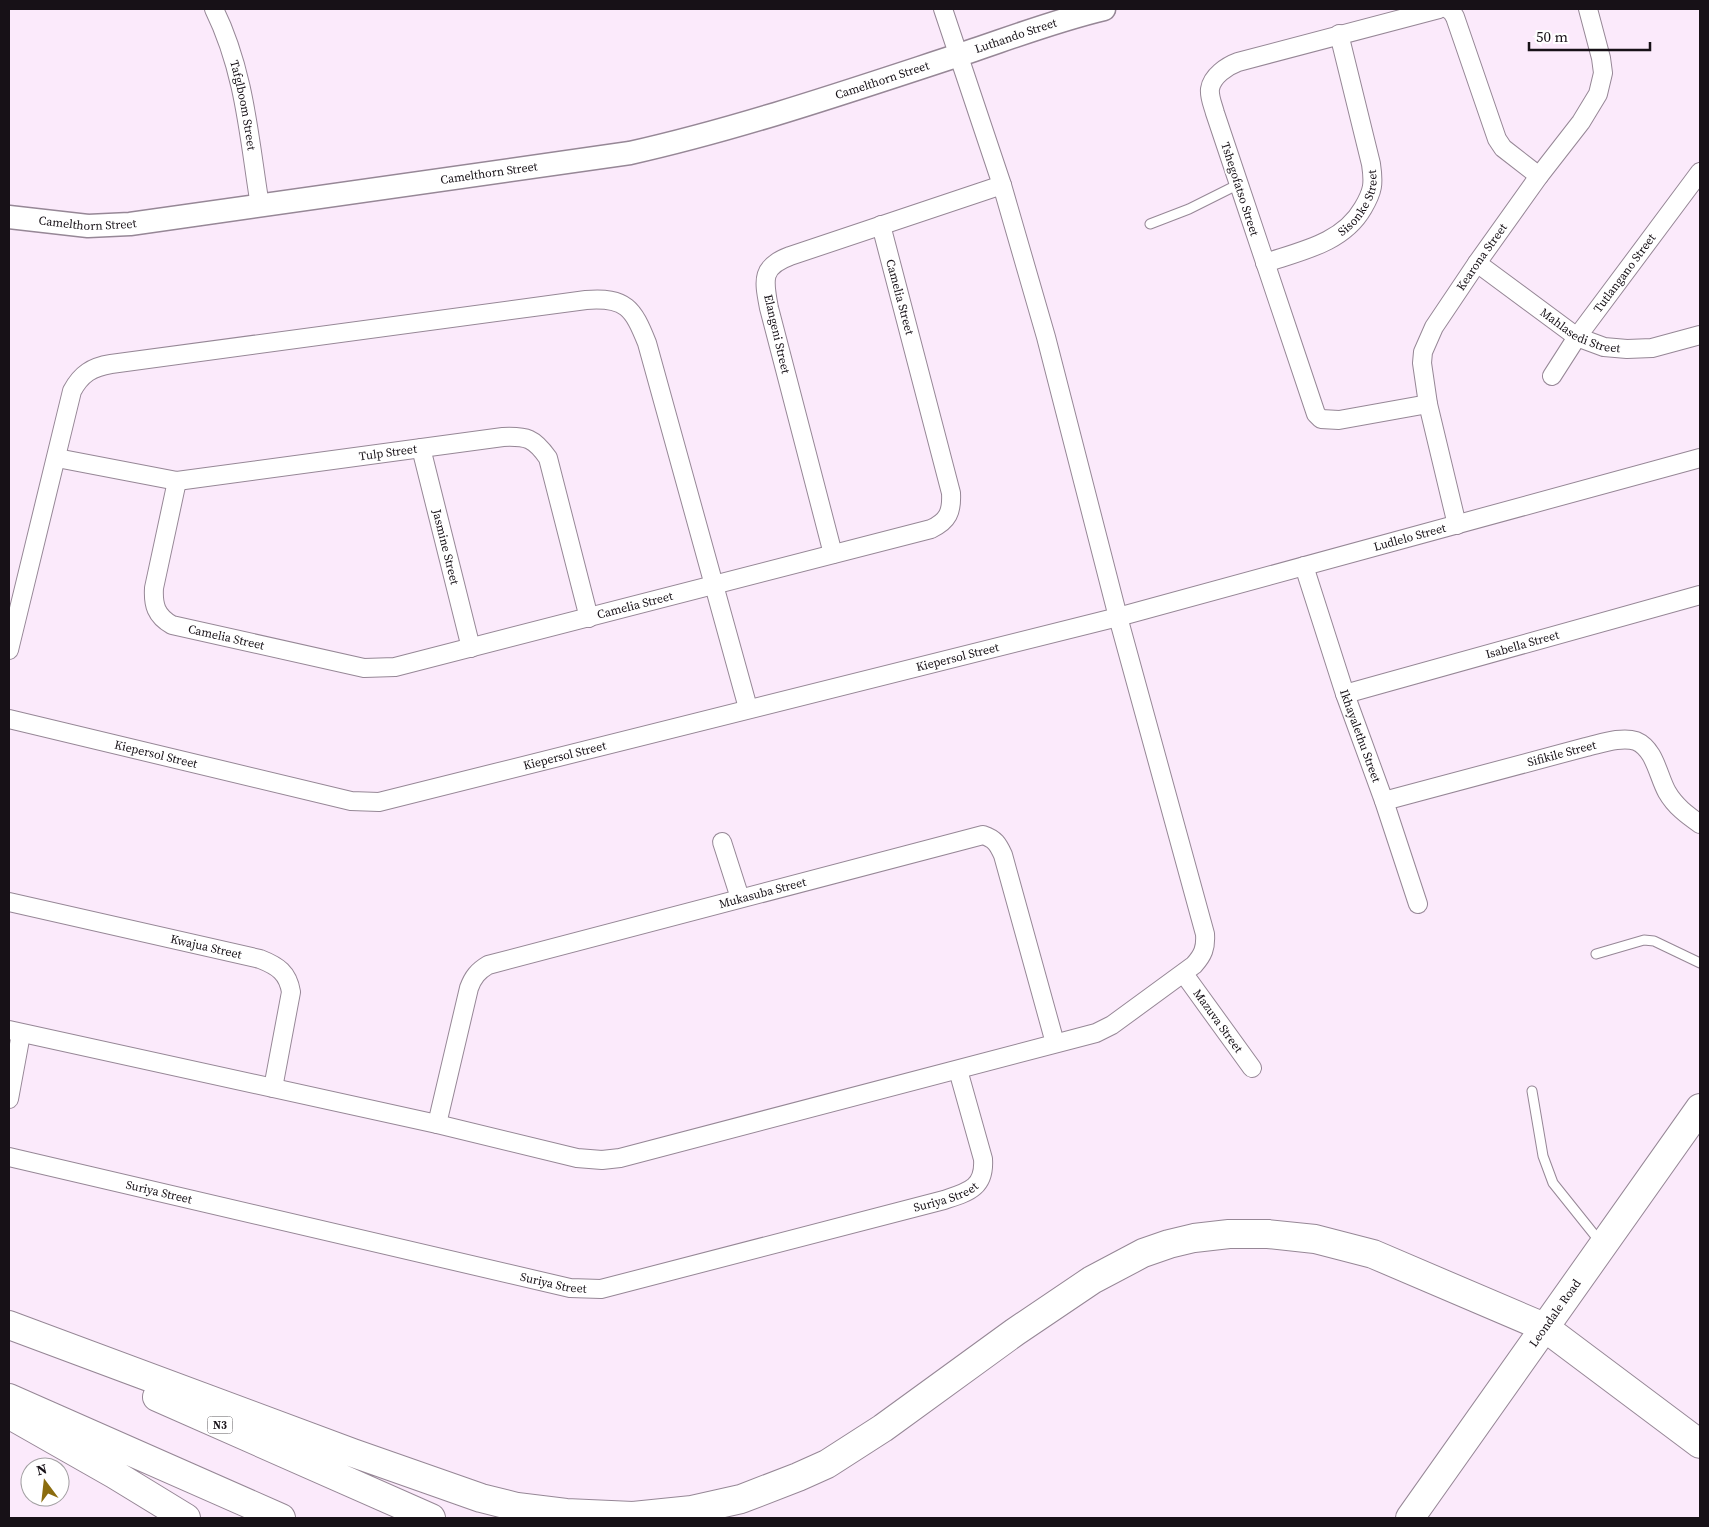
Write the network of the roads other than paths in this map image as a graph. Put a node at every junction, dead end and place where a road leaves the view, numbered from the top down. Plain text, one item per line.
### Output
1 (214, 9) edge
2 (943, 9) edge
3 (1104, 9) edge
4 (1439, 9) edge
5 (1448, 9) edge
6 (1588, 9) edge
7 (1340, 34) junction
8 (958, 55) junction
9 (1700, 172) edge
10 (1539, 176) junction
11 (1239, 184) junction
12 (1002, 185) junction
13 (260, 206) junction
14 (9, 217) edge
15 (1150, 224) dead end
16 (881, 225) junction
17 (1265, 263) junction
18 (1477, 263) junction
19 (1700, 335) edge
20 (1577, 337) junction
21 (1552, 376) dead end
22 (1428, 404) junction
23 (421, 448) junction
24 (57, 458) junction
25 (1700, 461) edge
26 (177, 482) junction
27 (1457, 525) junction
28 (833, 554) junction
29 (1304, 566) junction
30 (715, 585) junction
31 (1700, 595) edge
32 (1118, 616) junction
33 (589, 618) junction
34 (470, 648) junction
35 (9, 650) edge
36 (1345, 694) junction
37 (748, 708) junction
38 (9, 719) edge
39 (1384, 800) junction
40 (1700, 824) edge
41 (722, 842) dead end
42 (740, 898) junction
43 (9, 902) edge
44 (1418, 904) dead end
45 (1596, 954) dead end
46 (1700, 964) edge
47 (1184, 974) junction
48 (15, 1032) edge
49 (1055, 1043) junction
50 (1252, 1068) dead end
51 (958, 1070) junction
52 (273, 1088) junction
53 (1532, 1091) dead end
54 (9, 1099) edge
55 (1700, 1108) edge
56 (437, 1124) junction
57 (9, 1158) edge
58 (1602, 1246) junction
59 (9, 1325) edge
60 (1544, 1327) junction
61 (9, 1332) edge
62 (9, 1398) edge
63 (9, 1414) edge
64 (1700, 1444) edge
65 (186, 1518) edge
66 (282, 1518) edge
67 (431, 1518) edge
68 (1410, 1518) edge

1 - 13 street, Tafglboom Street
2 - 8 street
3 - 8 street, Luthando Street
4 - 7 street, Tshegofatso Street
5 - 10 street
6 - 10 street, Kearona Street
7 - 11 street, Tshegofatso Street
7 - 17 street, Sisonke Street
8 - 12 street
8 - 13 street, Camelthorn Street
9 - 20 street, Tutlangano Street
10 - 18 street, Kearona Street
11 - 15 lane
11 - 17 street, Tshegofatso Street
12 - 16 street, Elangeni Street
12 - 32 street
13 - 14 street, Camelthorn Street
16 - 28 street, Elangeni Street
16 - 28 street, Camelia Street
17 - 22 street, Tshegofatso Street
18 - 20 street, Mahlasedi Street
18 - 22 street, Kearona Street
19 - 20 street, Mahlasedi Street
20 - 21 street, Tutlangano Street
22 - 27 street, Kearona Street
23 - 26 street, Tulp Street
23 - 33 street, Tulp Street
23 - 34 street, Jasmine Street
24 - 26 street, Tulp Street
24 - 30 street
24 - 35 street
25 - 27 street, Ludlelo Street
26 - 34 street, Camelia Street
27 - 29 street, Ludlelo Street
28 - 30 street, Camelia Street
29 - 32 street, Ludlelo Street
29 - 36 street, Ikhayalethu Street
30 - 33 street, Camelia Street
30 - 37 street
31 - 36 street, Isabella Street
32 - 37 street, Kiepersol Street
32 - 47 street
33 - 34 street, Camelia Street
36 - 39 street, Ikhayalethu Street
37 - 38 street, Kiepersol Street
39 - 40 street, Sifikile Street
39 - 44 street, Ikhayalethu Street
41 - 42 street
42 - 49 street, Mukasuba Street
42 - 56 street, Mukasuba Street
43 - 52 street, Kwajua Street
45 - 46 lane
47 - 49 street
47 - 50 street, Mazuva Street
48 - 52 street
48 - 54 street
49 - 51 street
51 - 56 street
51 - 57 street, Suriya Street
52 - 56 street
53 - 58 lane
55 - 58 main road, Leondale Road
58 - 60 main road, Leondale Road
59 - 60 main road
60 - 64 main road
60 - 68 main road, Leondale Road
61 - 67 main road, N3
62 - 66 main road
63 - 65 main road

